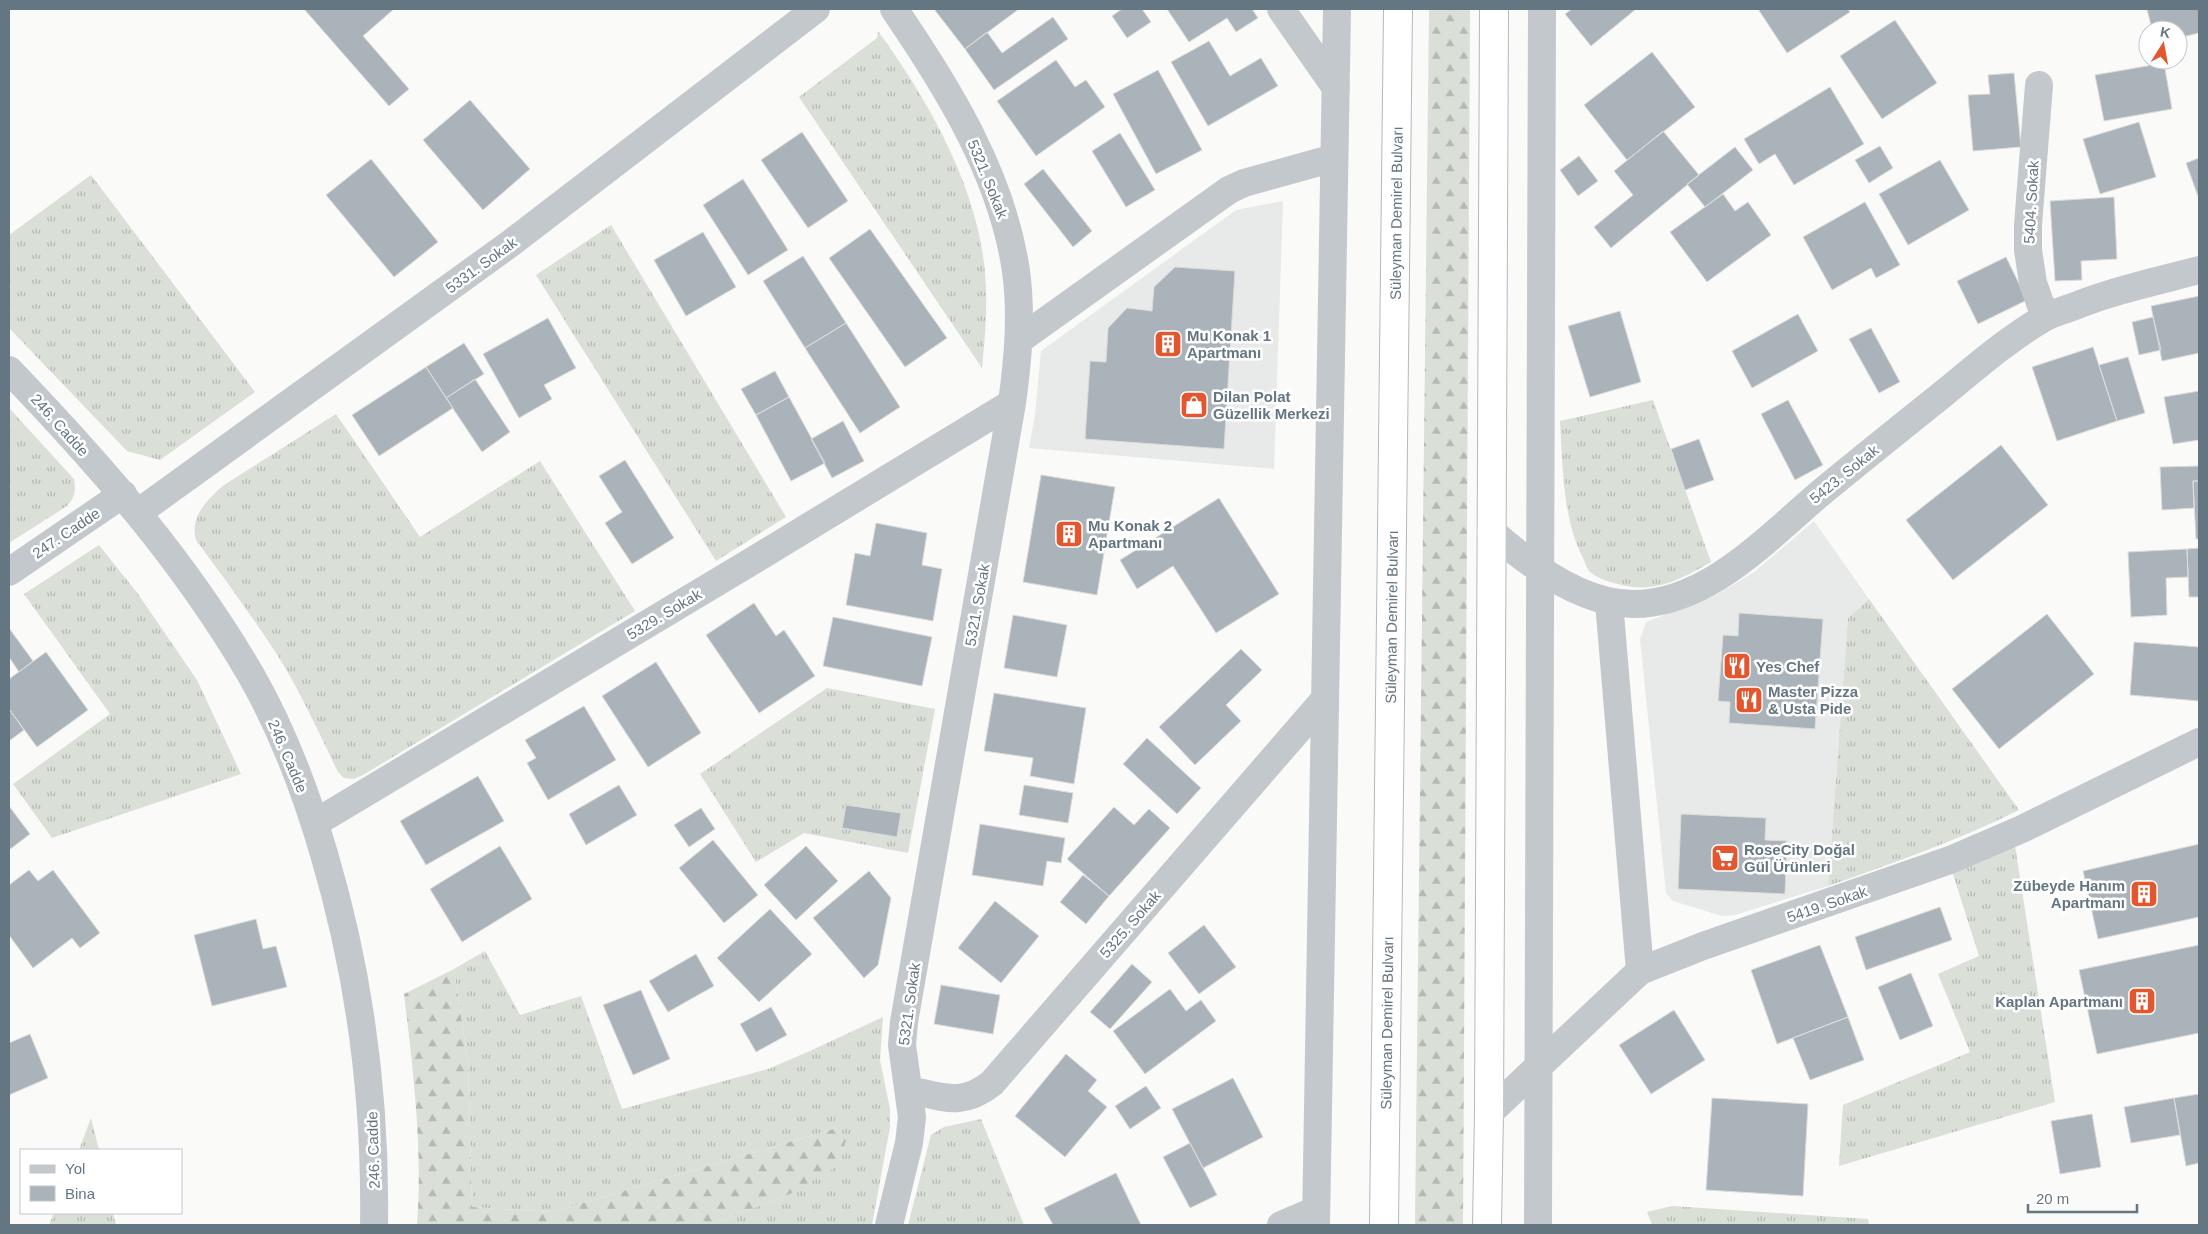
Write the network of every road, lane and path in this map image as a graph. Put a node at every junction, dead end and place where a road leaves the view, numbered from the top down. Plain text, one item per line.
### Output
1 (816, 9) edge
2 (894, 9) edge
3 (1281, 9) edge
4 (1337, 9) edge
5 (1398, 9) edge
6 (1494, 9) edge
7 (1542, 9) edge
8 (2039, 85) dead end
9 (1336, 88) junction
10 (1334, 158) junction
11 (2199, 270) edge
12 (2045, 317) junction
13 (1019, 340) junction
14 (9, 370) edge
15 (1012, 403) junction
16 (131, 503) junction
17 (1491, 531) junction
18 (1541, 569) junction
19 (9, 572) edge
20 (1609, 602) junction
21 (1325, 699) junction
22 (2199, 742) edge
23 (315, 823) junction
24 (1640, 971) junction
25 (1539, 1067) junction
26 (909, 1090) junction
27 (1489, 1113) junction
28 (1316, 1218) edge
29 (374, 1225) edge
30 (890, 1225) edge
31 (1281, 1225) edge
32 (1384, 1225) edge
33 (1487, 1225) edge
34 (1538, 1225) edge

1 - 16 street, 5331. Sokak
2 - 13 street, 5321. Sokak
3 - 9 street
4 - 9 street
5 - 32 highway, Süleyman Demirel Bulvarı
6 - 17 highway
7 - 18 street
8 - 12 street, 5404. Sokak
9 - 10 street
10 - 13 street
10 - 21 street
11 - 12 street, 5423. Sokak
12 - 20 street, 5423. Sokak
13 - 15 street, 5321. Sokak
14 - 16 street, 246. Cadde
15 - 23 street, 5329. Sokak
15 - 26 street, 5321. Sokak
16 - 19 street, 247. Cadde
16 - 23 street, 246. Cadde
17 - 18 street, 5423. Sokak
17 - 27 highway
18 - 20 street, 5423. Sokak
18 - 25 street
20 - 24 street
21 - 26 street, 5325. Sokak
21 - 28 street
22 - 24 street, 5419. Sokak
23 - 29 street, 246. Cadde
24 - 25 street, 5419. Sokak
25 - 27 street, 5419. Sokak
25 - 34 street
26 - 30 street, 5321. Sokak
27 - 33 highway
28 - 31 street

